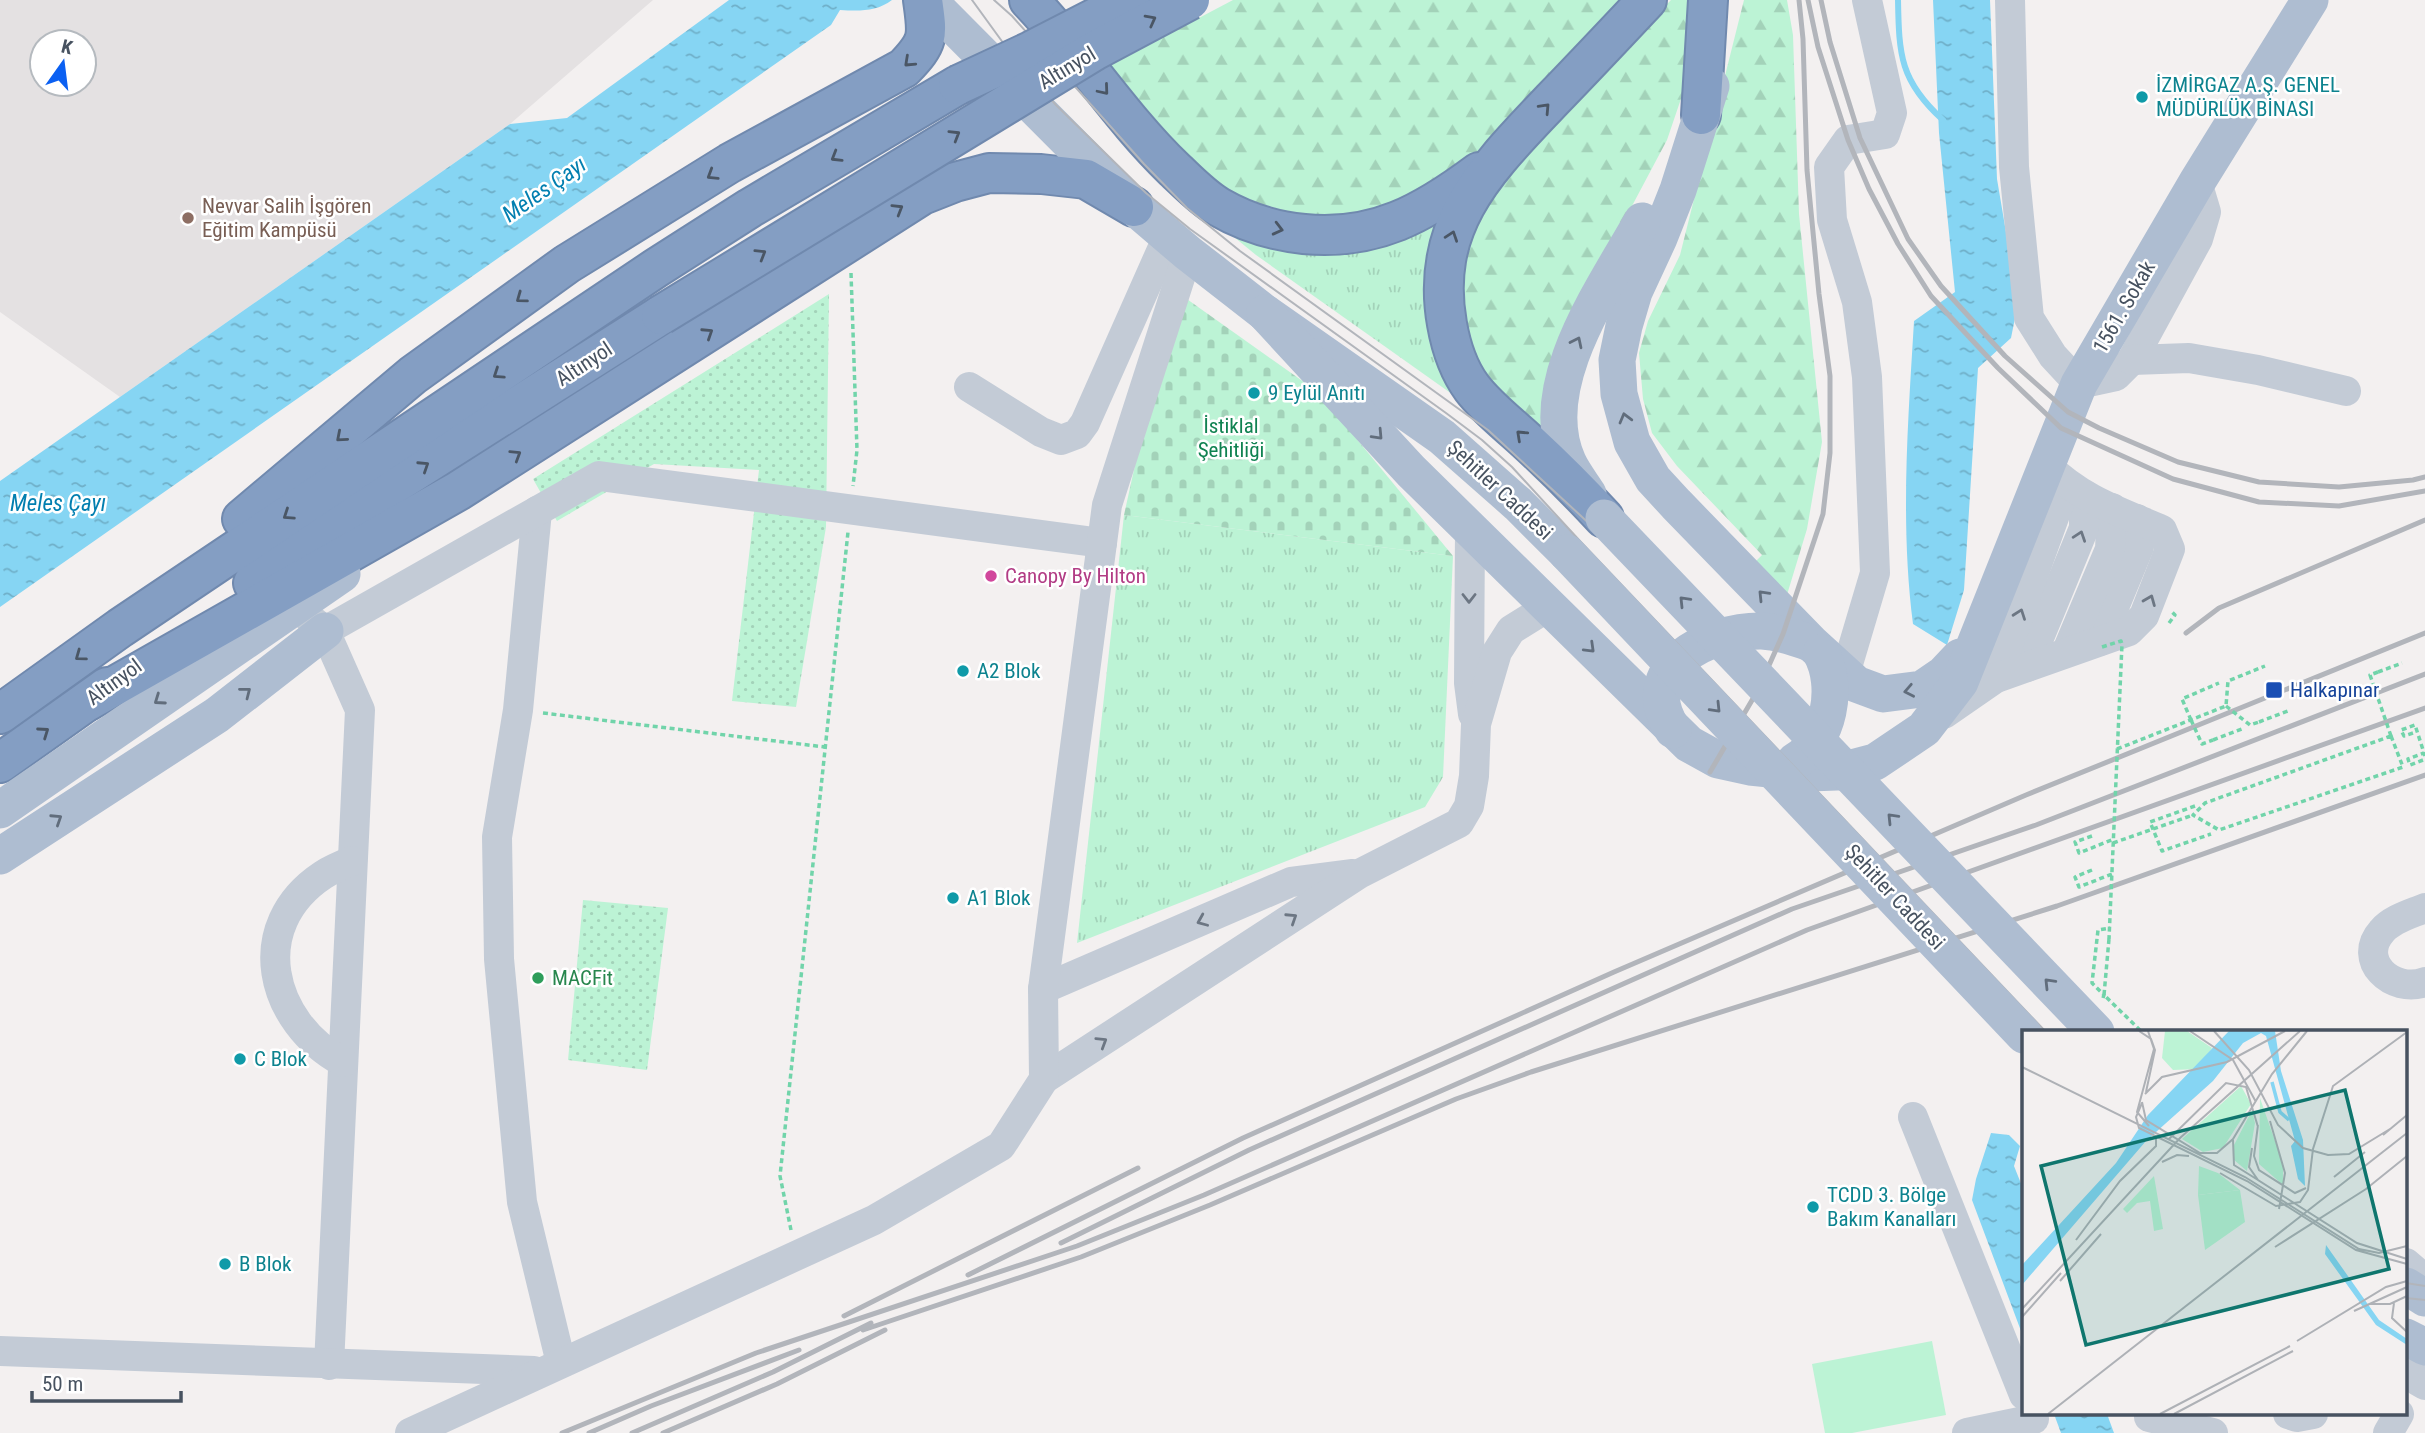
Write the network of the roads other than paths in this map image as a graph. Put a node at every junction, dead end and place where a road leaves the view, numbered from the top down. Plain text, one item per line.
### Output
1 (926, 0) edge
2 (1029, 0) edge
3 (1080, 0) edge
4 (1130, 0) edge
5 (1190, 0) edge
6 (1647, 0) edge
7 (1708, 0) edge
8 (1727, 0) edge
9 (1867, 0) edge
10 (2010, 0) edge
11 (2031, 0) edge
12 (2310, 0) edge
13 (958, 85) junction
14 (1701, 115) junction
15 (1498, 158) junction
16 (2014, 167) junction
17 (2197, 181) junction
18 (1134, 207) junction
19 (1178, 245) junction
20 (1265, 313) junction
21 (2132, 360) junction
22 (2079, 384) junction
23 (969, 387) dead end
24 (2346, 391) dead end
25 (2066, 482) junction
26 (458, 491) junction
27 (537, 511) junction
28 (2125, 514) junction
29 (1604, 518) junction
30 (1470, 529) junction
31 (1102, 543) junction
32 (296, 606) junction
33 (1548, 607) junction
34 (120, 628) junction
35 (325, 631) junction
36 (1979, 635) junction
37 (2067, 651) junction
38 (1825, 657) junction
39 (2027, 667) junction
40 (1996, 678) junction
41 (88, 701) junction
42 (0, 714) edge
43 (1476, 724) junction
44 (1924, 729) junction
45 (1673, 730) junction
46 (0, 763) edge
47 (1764, 769) junction
48 (0, 810) edge
49 (0, 856) edge
50 (352, 861) junction
51 (1359, 874) junction
52 (2425, 908) edge
53 (2425, 982) edge
54 (1043, 989) junction
55 (2094, 1030) edge
56 (2022, 1033) edge
57 (343, 1062) junction
58 (1044, 1079) junction
59 (1913, 1117) dead end
60 (2408, 1265) edge
61 (2425, 1279) edge
62 (2408, 1287) edge
63 (2425, 1298) edge
64 (2408, 1344) edge
65 (0, 1352) edge
66 (2408, 1352) edge
67 (328, 1365) junction
68 (551, 1367) junction
69 (2418, 1379) edge
70 (2022, 1390) edge
71 (2028, 1416) edge
72 (2398, 1416) edge
73 (2151, 1421) edge
74 (411, 1433) edge
75 (1967, 1433) edge
76 (2213, 1433) edge
77 (2388, 1433) edge

1 - 18 main road, Şehitler Caddesi
1 -> 34 highway
2 -> 15 highway
3 - 13 highway, bridge
4 - 13 highway, Altınyol, bridge
41 -> 5 highway, Altınyol, bridge
15 -> 6 highway
7 - 14 highway
8 - 14 main road
9 - 38 street
10 - 16 street
11 - 16 street
12 - 17 main road, 1561. Sokak
13 -> 34 highway, Altınyol
29 -> 14 main road
38 -> 14 main road
29 -> 15 highway
16 - 22 street
17 - 21 street
17 - 22 main road, 1561. Sokak
18 - 19 main road, Şehitler Caddesi
26 -> 18 highway
19 - 20 main road, Şehitler Caddesi
19 - 23 street
19 - 31 street
20 -> 30 main road
20 -> 56 main road, Şehitler Caddesi, bridge
21 - 22 street
21 - 24 street
22 - 25 main road, 1561. Sokak
25 - 28 street
25 - 36 main road, 1561. Sokak
39 -> 25 street
40 -> 25 street
26 - 32 main road
26 - 41 highway
27 - 31 street
27 - 35 street
27 - 68 street
28 - 37 street
37 -> 28 street
55 -> 29 main road, bridge
30 - 33 main road
30 -> 43 street
31 - 54 street
32 - 35 street
32 -> 48 main road
33 - 43 street
33 -> 45 main road
34 -> 42 highway, Altınyol
49 -> 35 main road
35 - 50 street
36 -> 38 main road
36 - 44 main road, 1561. Sokak
37 - 39 street
38 - 45 main road
38 - 47 main road
39 - 40 street
40 - 44 street
46 -> 41 highway, Altınyol
43 - 51 street
44 - 47 main road, 1561. Sokak
45 - 47 main road
50 - 57 street
50 - 57 street
51 -> 54 street
58 -> 51 street
52 - 53 street
54 - 58 street
57 - 67 street
58 - 68 street
59 - 70 street
60 - 61 street
62 - 63 main road
64 - 69 main road
65 - 67 street
66 - 69 street
67 - 68 street
68 - 74 street
71 - 75 street
72 - 77 street
73 - 76 street

